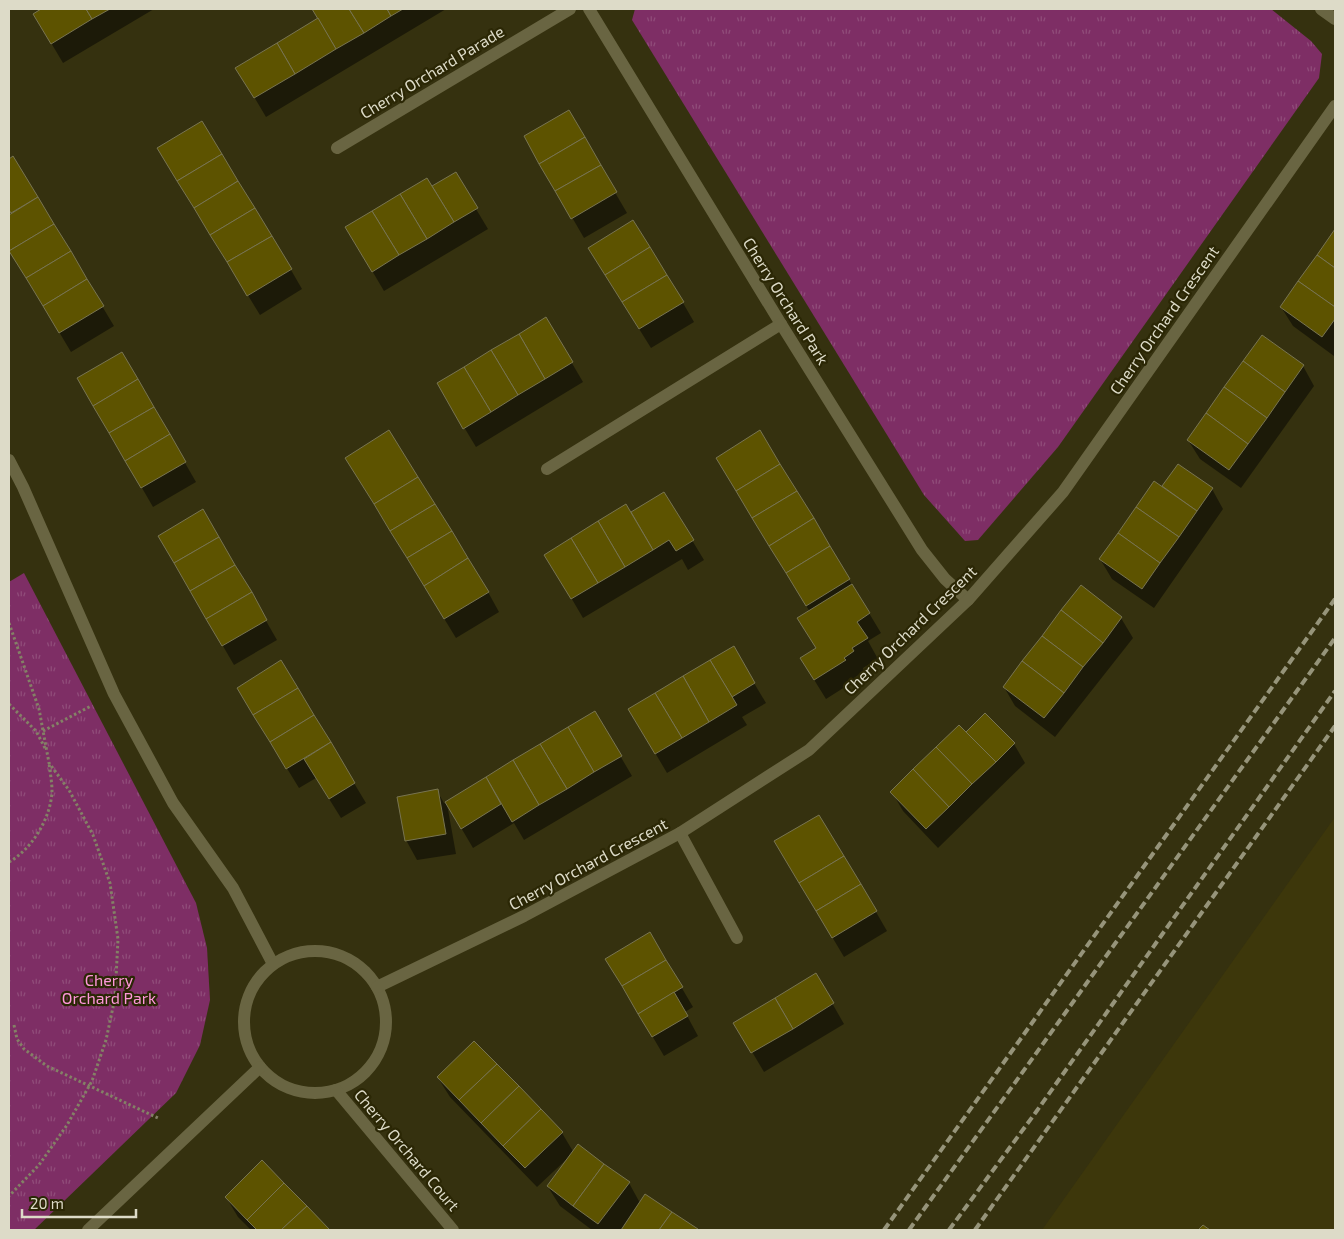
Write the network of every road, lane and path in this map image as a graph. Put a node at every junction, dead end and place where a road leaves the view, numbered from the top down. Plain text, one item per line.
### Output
1 (570, 9) edge
2 (589, 9) edge
3 (1321, 9) edge
4 (1335, 19) edge
5 (1335, 106) edge
6 (337, 148) dead end
7 (781, 324) junction
8 (9, 460) edge
9 (547, 470) dead end
10 (968, 600) junction
11 (9, 623) edge
12 (114, 694) junction
13 (9, 704) edge
14 (43, 731) junction
15 (49, 762) junction
16 (680, 833) junction
17 (9, 862) edge
18 (737, 938) dead end
19 (273, 964) junction
20 (377, 987) junction
21 (14, 1025) dead end
22 (260, 1067) junction
23 (89, 1086) junction
24 (336, 1090) junction
25 (158, 1118) dead end
26 (9, 1196) edge
27 (88, 1230) edge
28 (453, 1230) edge

1 - 6 street, Cherry Orchard Parade
2 - 7 street, Cherry Orchard Park
3 - 4 street
5 - 10 street, Cherry Orchard Crescent
7 - 9 street
7 - 10 street, Cherry Orchard Park
8 - 12 street
10 - 16 street, Cherry Orchard Crescent
11 - 14 path
12 - 14 path
12 - 19 street
13 - 15 path
14 - 15 path
15 - 17 path
15 - 23 path
16 - 18 street
16 - 20 street, Cherry Orchard Crescent
19 - 20 street
19 - 22 street
20 - 24 street
21 - 23 path
22 - 24 street
22 - 27 street
23 - 25 path
23 - 26 path
24 - 28 street, Cherry Orchard Court

